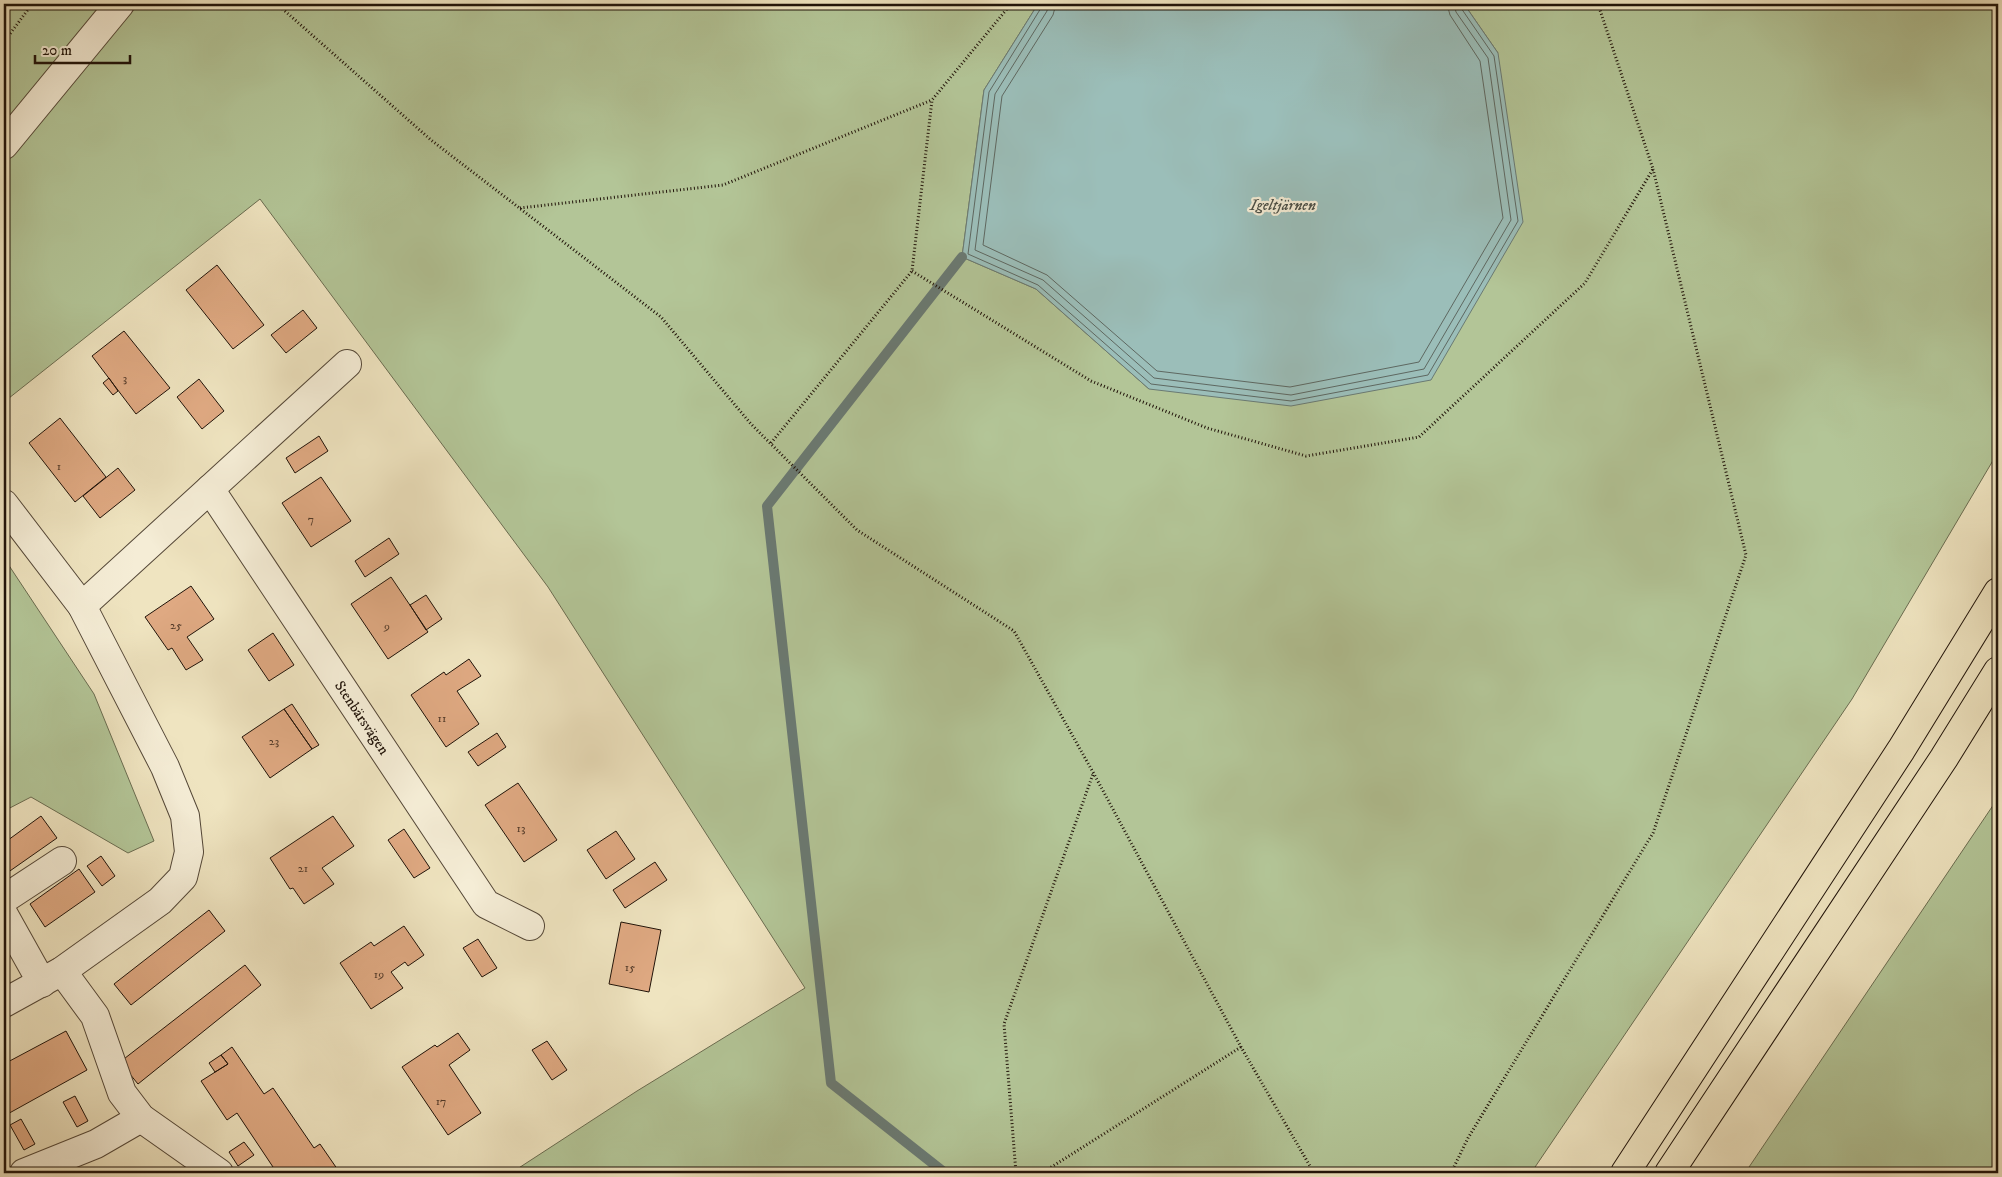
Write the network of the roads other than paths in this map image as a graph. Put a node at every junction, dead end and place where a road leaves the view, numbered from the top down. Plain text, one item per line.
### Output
1 (120, 4) edge
2 (4, 144) edge
3 (347, 364) dead end
4 (210, 489) junction
5 (4, 504) edge
6 (1998, 592) edge
7 (82, 606) junction
8 (1998, 671) edge
9 (62, 861) dead end
10 (4, 899) edge
11 (4, 915) edge
12 (530, 926) dead end
13 (52, 977) junction
14 (4, 1003) edge
15 (141, 1118) junction
16 (24, 1173) edge
17 (219, 1173) edge
18 (1625, 1173) edge
19 (1669, 1173) edge

1 - 2 street
3 - 4 street
4 - 7 street
4 - 12 street, Stenbärsvägen
5 - 7 street
6 - 18 highway
7 - 13 street
8 - 19 highway
9 - 10 street
11 - 13 street
13 - 14 street
13 - 15 street
15 - 16 street
15 - 17 street

